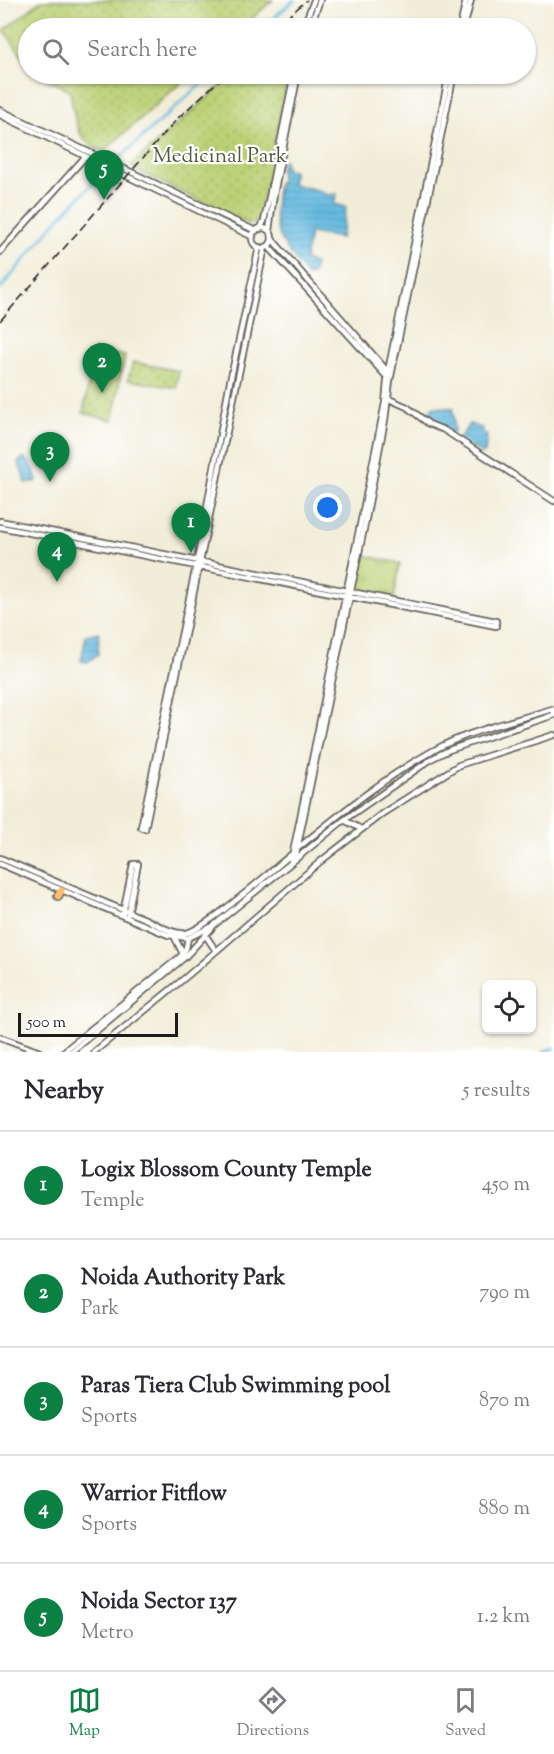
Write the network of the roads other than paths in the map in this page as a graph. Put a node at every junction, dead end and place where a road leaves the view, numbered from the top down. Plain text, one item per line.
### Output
1 (314, 0) edge
2 (320, 0) edge
3 (469, 0) edge
4 (307, 18) edge
5 (314, 18) edge
6 (463, 18) edge
7 (466, 18) edge
8 (294, 84) edge
9 (294, 84) edge
10 (447, 84) edge
11 (452, 84) edge
12 (0, 110) edge
13 (0, 115) edge
14 (86, 157) junction
15 (101, 161) junction
16 (119, 170) junction
17 (424, 208) junction
18 (258, 230) junction
19 (269, 231) junction
20 (253, 237) junction
21 (272, 239) junction
22 (264, 247) junction
23 (0, 252) edge
24 (389, 376) junction
25 (389, 399) junction
26 (554, 501) edge
27 (0, 521) edge
28 (0, 527) edge
29 (19, 529) junction
30 (198, 565) junction
31 (347, 595) junction
32 (554, 714) edge
33 (554, 735) edge
34 (344, 820) junction
35 (358, 827) junction
36 (295, 851) junction
37 (0, 858) edge
38 (293, 860) junction
39 (0, 864) edge
40 (126, 911) junction
41 (124, 920) junction
42 (218, 921) junction
43 (206, 936) junction
44 (175, 938) junction
45 (188, 938) junction
46 (215, 950) junction
47 (183, 954) junction
48 (0, 1037) edge
49 (40, 1052) edge
50 (63, 1052) edge
51 (70, 1052) edge
52 (94, 1052) edge

1 - 4 street
2 - 5 street
3 - 6 street
3 - 7 street
8 - 18 street
9 - 19 street
10 - 17 street
11 - 17 street
12 - 15 street
13 - 14 street
14 - 15 street
14 - 23 street
15 - 16 street
16 - 18 street
16 - 20 street
17 - 24 street
18 - 19 street
18 - 20 street
19 - 21 street
20 - 22 street
21 - 22 street
21 - 24 street
22 - 24 street
22 - 30 street
24 - 25 street
24 - 31 street
25 - 26 street
25 - 31 street
27 - 29 street
28 - 29 street
29 - 30 street
30 - 30 street
30 - 31 street
31 - 31 street
31 - 36 street
32 - 34 street
32 - 36 street
33 - 35 street
34 - 35 street
34 - 38 street
35 - 46 street
36 - 38 street
36 - 40 street
37 - 40 street
38 - 42 street
39 - 41 street
40 - 40 street
40 - 41 street
41 - 44 street
42 - 43 street
42 - 45 street
43 - 46 street
43 - 51 street
44 - 45 street
44 - 47 street
45 - 47 street
46 - 52 street
47 - 50 street
48 - 49 street

